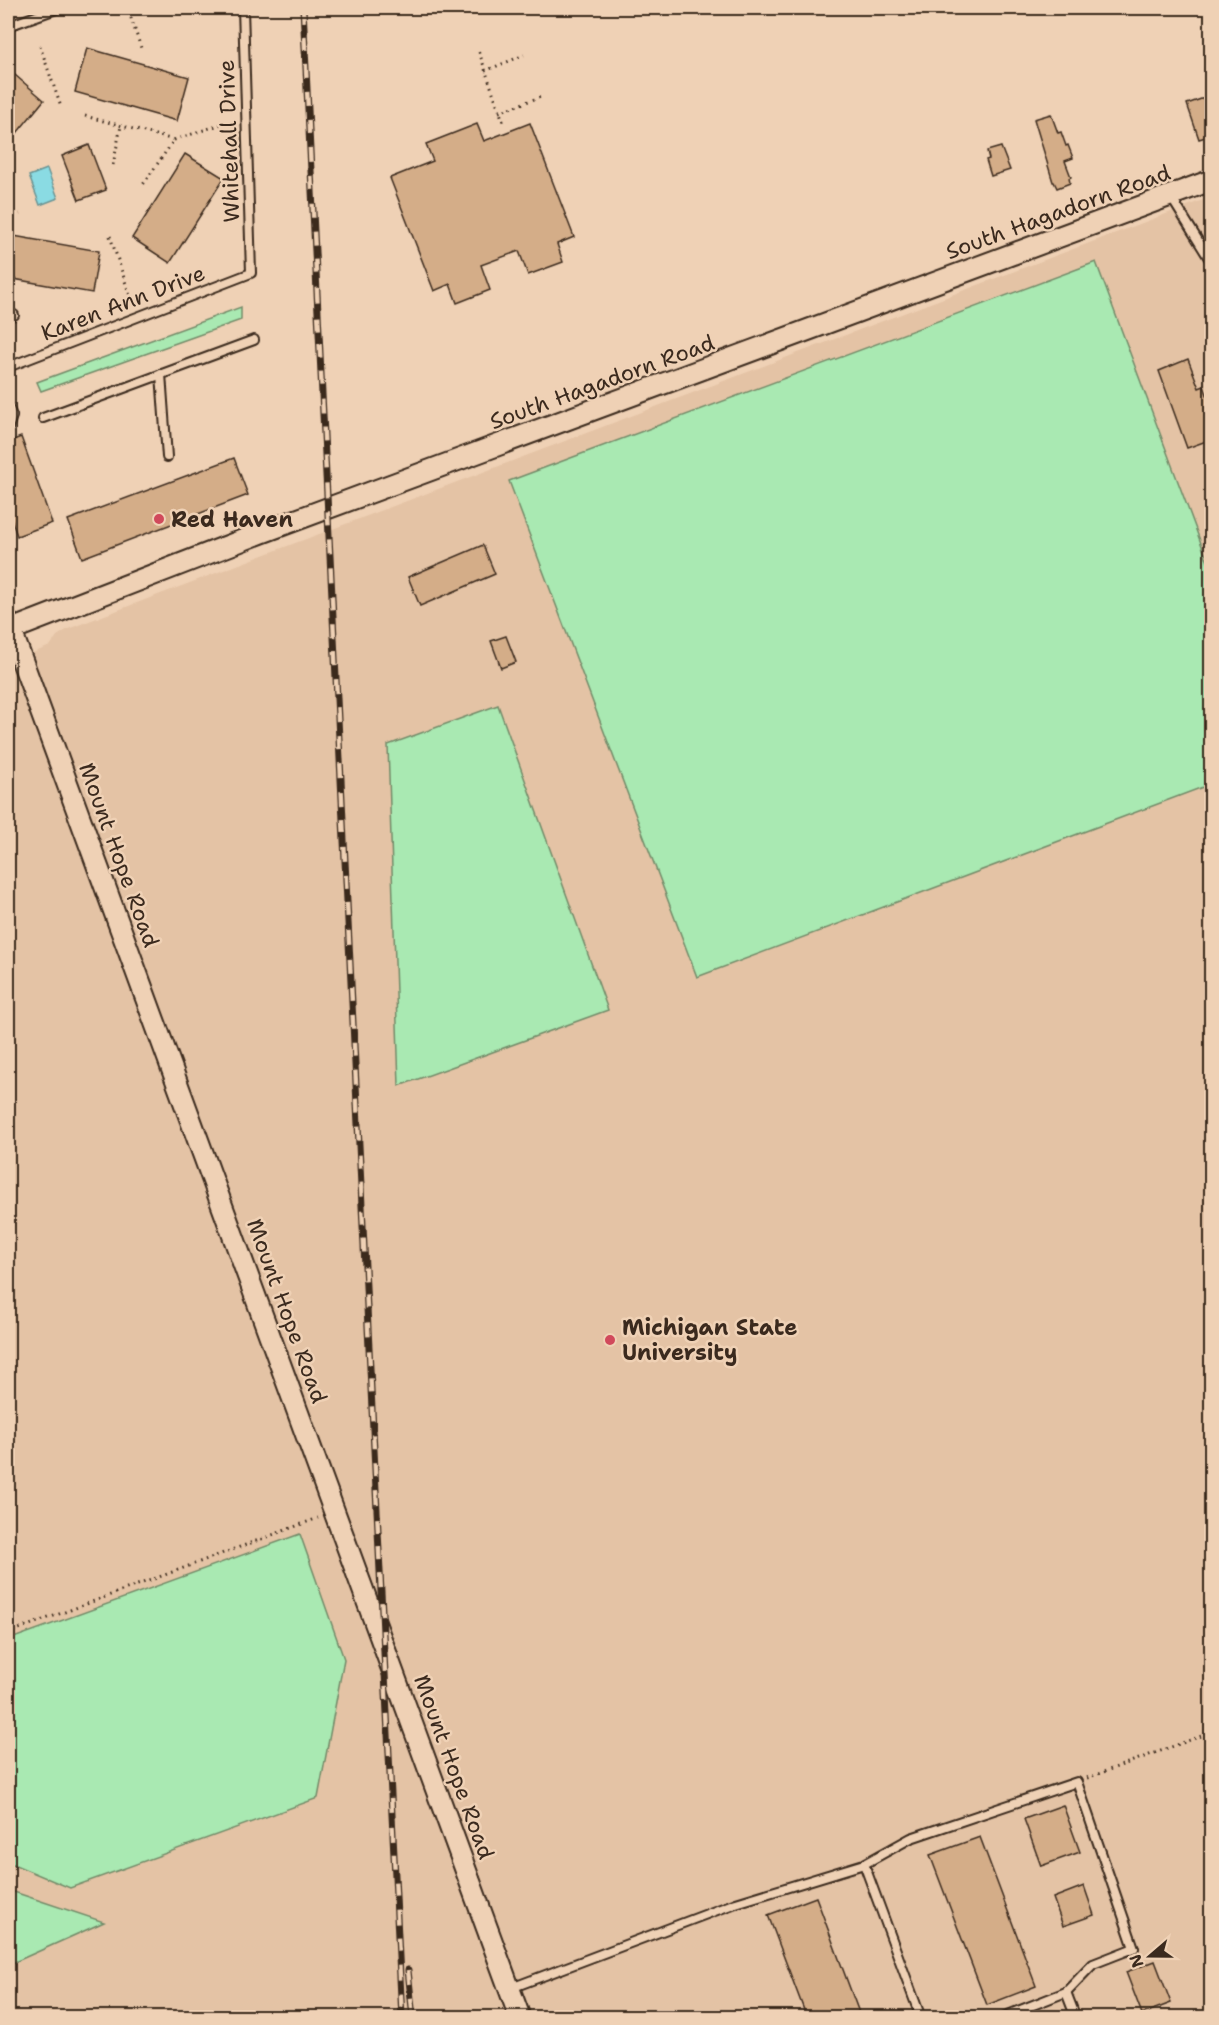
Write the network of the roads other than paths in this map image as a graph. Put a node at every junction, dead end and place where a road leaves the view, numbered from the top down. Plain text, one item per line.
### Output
1 (59, 8) edge
2 (243, 8) edge
3 (8, 26) edge
4 (1212, 180) edge
5 (1170, 196) junction
6 (1212, 263) edge
7 (251, 273) joint
8 (254, 340) dead end
9 (8, 367) edge
10 (161, 374) junction
11 (8, 406) edge
12 (10, 415) edge
13 (43, 418) dead end
14 (8, 428) edge
15 (167, 457) dead end
16 (8, 628) edge
17 (864, 1864) junction
18 (509, 1989) junction
19 (1066, 1992) junction
20 (520, 2018) edge
21 (921, 2018) edge
22 (1000, 2018) edge
23 (1076, 2018) edge

1 - 3 lane
2 - 7 lane, Whitehall Drive
4 - 5 street, South Hagadorn Road
5 - 6 lane
5 - 16 street, South Hagadorn Road
7 - 9 lane, Karen Ann Drive
8 - 10 lane
10 - 13 lane
10 - 15 lane
11 - 12 lane
12 - 14 lane
16 - 18 street, Mount Hope Road
17 - 18 lane
17 - 19 lane
17 - 21 lane
18 - 20 street, Mount Hope Road
19 - 22 lane
19 - 23 lane

